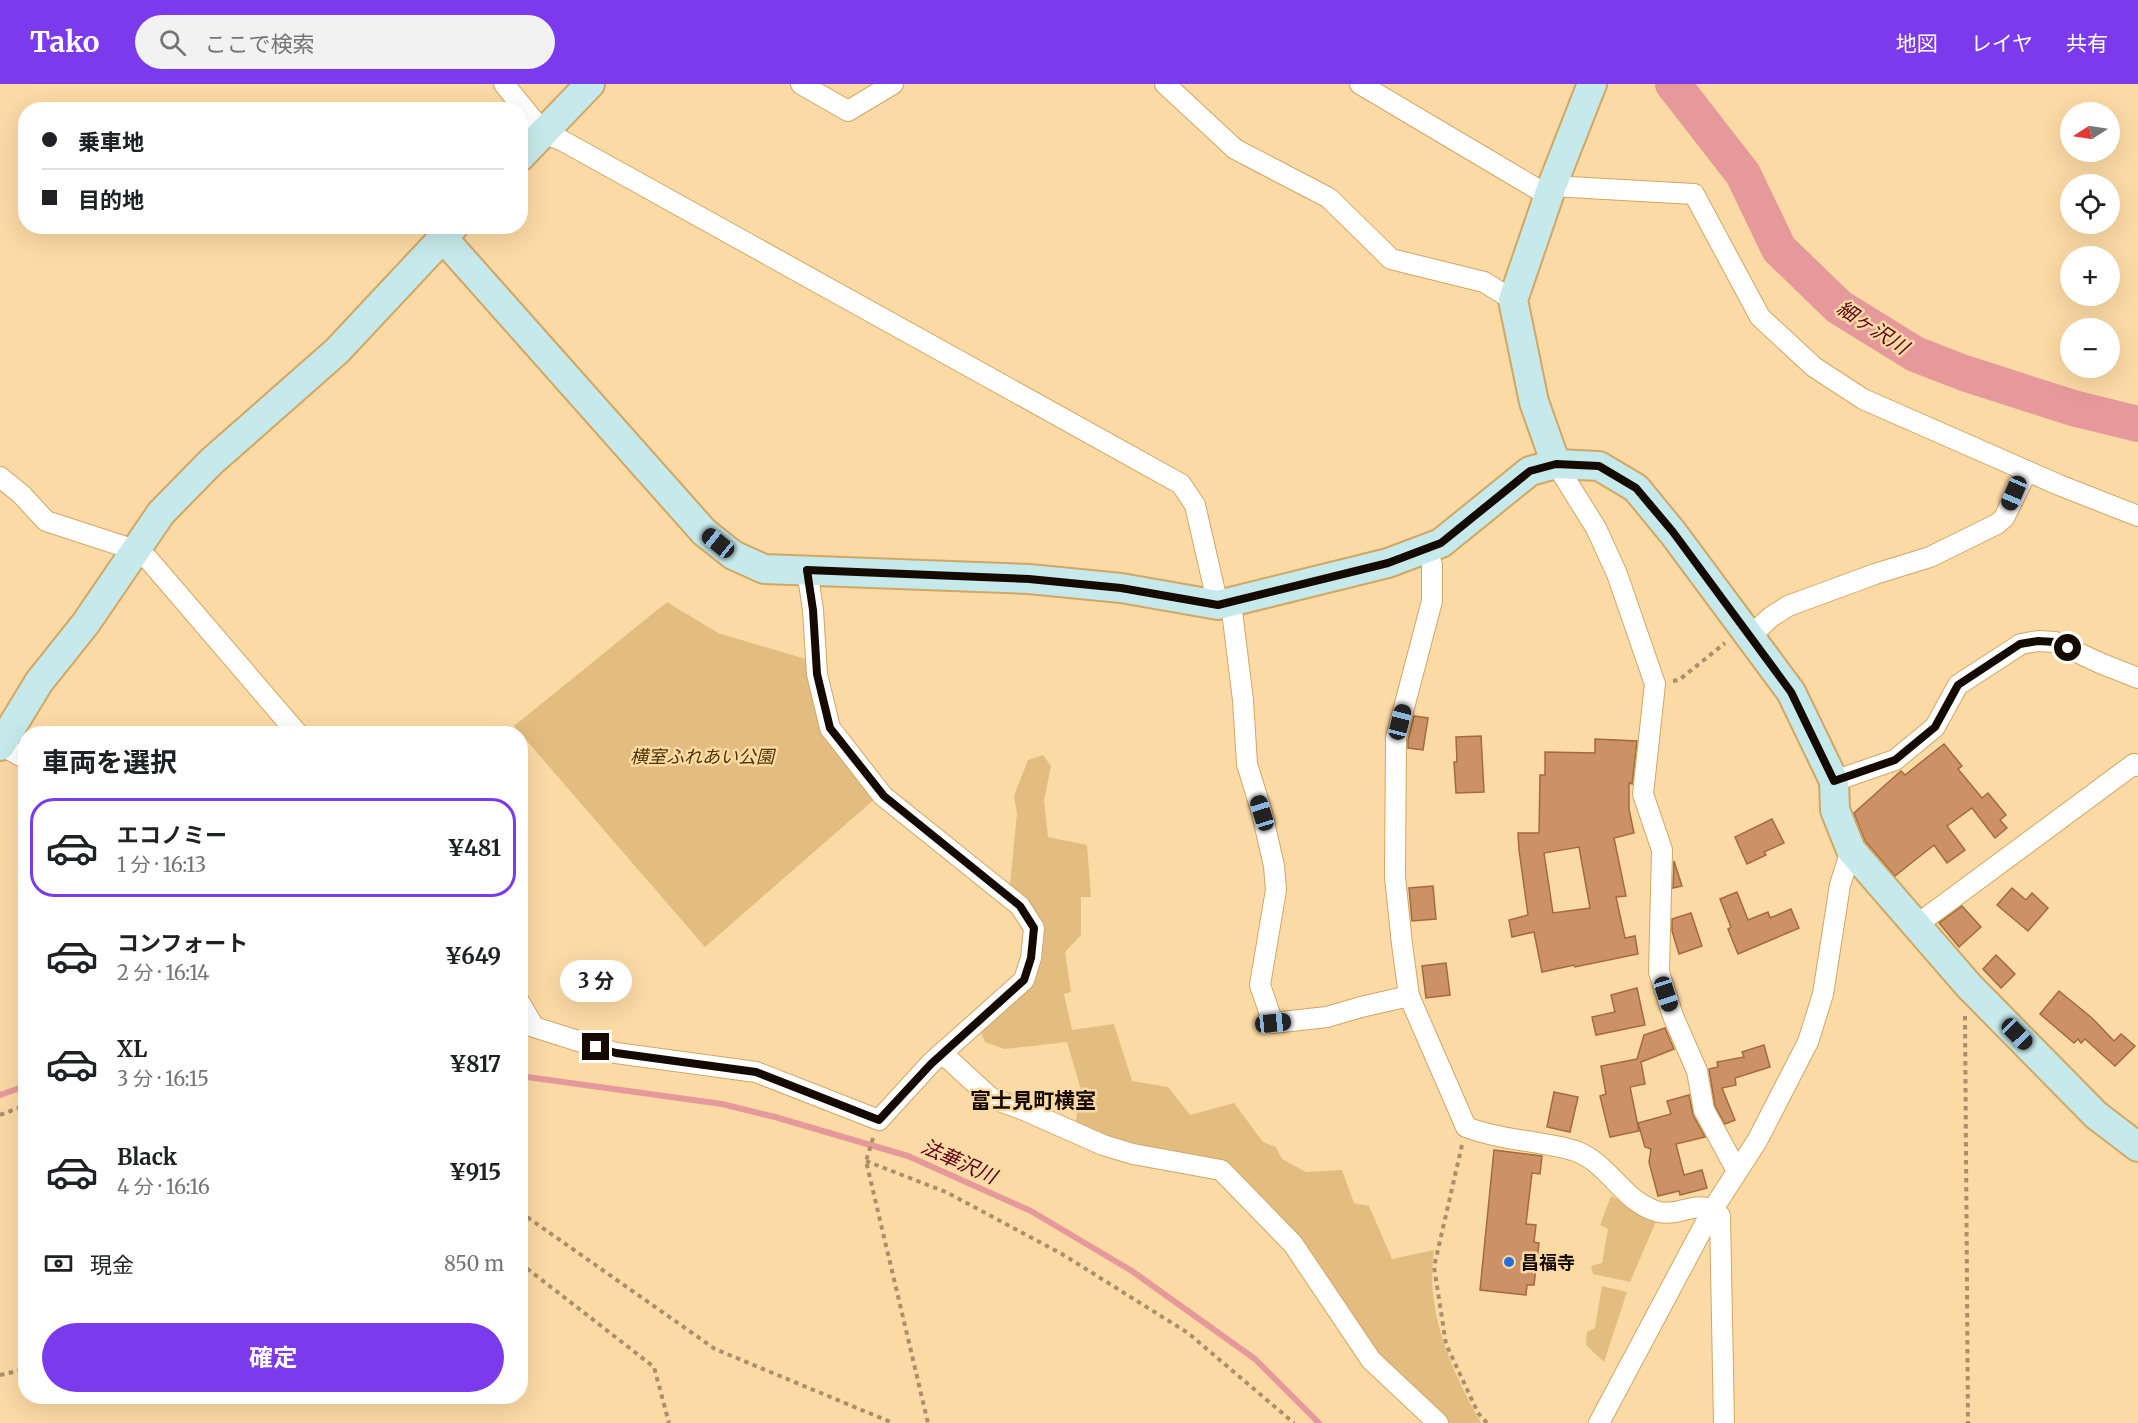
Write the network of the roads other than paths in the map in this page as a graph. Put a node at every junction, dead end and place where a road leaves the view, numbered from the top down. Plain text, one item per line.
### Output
1 (504, 84) edge
2 (590, 84) edge
3 (801, 84) edge
4 (893, 84) edge
5 (1165, 84) edge
6 (1360, 84) edge
7 (1592, 84) edge
8 (519, 102) edge
9 (528, 113) edge
10 (544, 133) junction
11 (528, 149) edge
12 (1550, 191) junction
13 (447, 234) edge
14 (451, 234) edge
15 (1513, 300) junction
16 (1556, 464) junction
17 (2026, 471) junction
18 (0, 477) edge
19 (2138, 516) edge
20 (1426, 549) junction
21 (135, 550) junction
22 (807, 570) junction
23 (1225, 604) junction
24 (1746, 633) junction
25 (2138, 678) edge
26 (291, 726) edge
27 (0, 746) edge
28 (18, 755) edge
29 (2138, 766) edge
30 (1834, 781) junction
31 (1851, 850) junction
32 (1915, 926) junction
33 (1409, 996) junction
34 (528, 1017) edge
35 (942, 1053) junction
36 (2138, 1147) edge
37 (1737, 1171) junction
38 (1713, 1209) junction
39 (1438, 1423) edge
40 (1599, 1423) edge
41 (1724, 1423) edge

1 - 8 street
2 - 10 street
3 - 4 street
5 - 15 street
6 - 12 street
7 - 12 street
9 - 10 street
10 - 11 street
10 - 23 street
12 - 15 street
12 - 17 street
13 - 21 street
14 - 22 street
15 - 16 street
16 - 20 street
16 - 24 street
16 - 37 street
17 - 19 street
17 - 24 street
18 - 21 street
20 - 23 street
20 - 33 street
21 - 26 street
21 - 27 street
22 - 23 street
22 - 35 street
23 - 33 street
24 - 30 street
25 - 30 street
27 - 28 street
29 - 32 street
30 - 31 street
31 - 32 street
31 - 37 street
32 - 36 street
33 - 38 street
34 - 35 street
35 - 39 street
37 - 38 street
38 - 40 street
38 - 41 street

